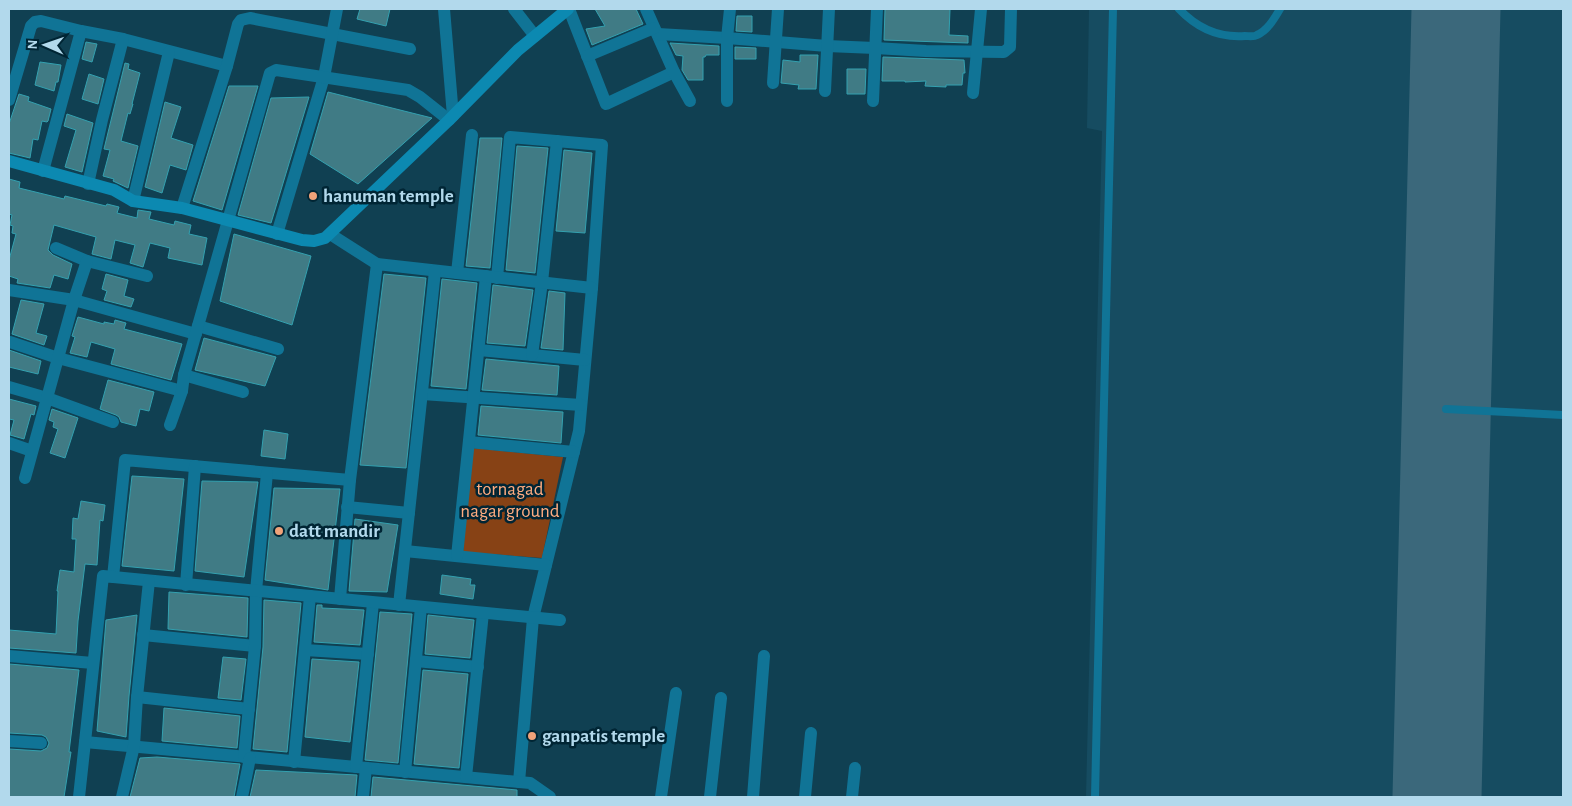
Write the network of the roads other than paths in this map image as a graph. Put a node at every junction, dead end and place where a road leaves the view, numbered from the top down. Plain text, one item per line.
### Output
1 (336, 9) edge
2 (444, 9) edge
3 (514, 9) edge
4 (568, 9) edge
5 (646, 9) edge
6 (730, 9) edge
7 (778, 9) edge
8 (829, 9) edge
9 (877, 9) edge
10 (981, 9) edge
11 (1012, 9) edge
12 (1113, 9) edge
13 (1179, 9) edge
14 (1280, 9) edge
15 (81, 31) junction
16 (656, 31) junction
17 (331, 34) junction
18 (535, 36) junction
19 (727, 38) junction
20 (123, 39) junction
21 (776, 43) junction
22 (827, 46) junction
23 (875, 48) junction
24 (410, 49) dead end
25 (169, 52) junction
26 (977, 53) junction
27 (587, 56) junction
28 (227, 66) junction
29 (674, 72) junction
30 (324, 77) junction
31 (12, 79) edge
32 (773, 83) dead end
33 (825, 91) dead end
34 (973, 93) dead end
35 (9, 100) edge
36 (690, 101) dead end
37 (727, 101) dead end
38 (873, 102) dead end
39 (451, 118) junction
40 (472, 134) dead end
41 (557, 141) junction
42 (9, 161) edge
43 (43, 170) junction
44 (88, 184) junction
45 (133, 201) junction
46 (182, 208) junction
47 (228, 220) junction
48 (277, 234) junction
49 (330, 234) junction
50 (56, 248) dead end
51 (87, 261) junction
52 (377, 264) junction
53 (435, 271) junction
54 (457, 273) junction
55 (147, 276) dead end
56 (492, 277) junction
57 (542, 282) junction
58 (592, 288) junction
59 (9, 290) edge
60 (74, 300) junction
61 (197, 330) junction
62 (10, 342) edge
63 (278, 349) dead end
64 (479, 350) junction
65 (532, 355) junction
66 (58, 358) junction
67 (585, 360) junction
68 (184, 375) junction
69 (9, 387) edge
70 (182, 391) junction
71 (243, 392) dead end
72 (422, 394) junction
73 (474, 397) junction
74 (47, 398) junction
75 (581, 405) junction
76 (1446, 409) dead end
77 (1563, 415) edge
78 (113, 422) dead end
79 (170, 425) dead end
80 (469, 442) junction
81 (9, 443) edge
82 (32, 450) junction
83 (574, 452) junction
84 (195, 466) junction
85 (267, 473) junction
86 (25, 478) dead end
87 (350, 480) junction
88 (347, 507) junction
89 (409, 513) junction
90 (404, 551) junction
91 (457, 556) junction
92 (546, 565) junction
93 (113, 578) junction
94 (149, 581) junction
95 (186, 584) junction
96 (256, 591) junction
97 (310, 596) junction
98 (340, 599) junction
99 (373, 603) junction
100 (399, 605) junction
101 (421, 607) junction
102 (483, 613) junction
103 (532, 618) junction
104 (560, 620) dead end
105 (143, 635) junction
106 (255, 646) junction
107 (305, 650) junction
108 (368, 654) junction
109 (9, 656) edge
110 (764, 656) dead end
111 (416, 661) junction
112 (93, 663) junction
113 (478, 667) junction
114 (676, 693) dead end
115 (137, 697) junction
116 (721, 698) dead end
117 (249, 709) junction
118 (811, 733) dead end
119 (9, 741) edge
120 (85, 742) junction
121 (41, 744) dead end
122 (134, 746) junction
123 (247, 757) junction
124 (294, 762) junction
125 (361, 768) junction
126 (855, 768) dead end
127 (405, 772) junction
128 (466, 777) junction
129 (518, 782) junction
130 (79, 797) edge
131 (122, 797) edge
132 (242, 797) edge
133 (362, 797) edge
134 (550, 797) edge
135 (661, 797) edge
136 (710, 797) edge
137 (753, 797) edge
138 (805, 797) edge
139 (852, 797) edge
140 (1095, 797) edge

1 - 17 street
2 - 39 street
3 - 18 street
4 - 18 street
4 - 27 street
5 - 16 street
6 - 19 street
7 - 21 street
8 - 22 street
9 - 23 street
10 - 26 street
11 - 26 street
12 - 140 lane
13 - 14 lane
15 - 20 street
15 - 31 street
15 - 43 street
16 - 19 street
16 - 27 street
16 - 29 street
17 - 24 street
17 - 28 street
17 - 30 street
18 - 39 street
19 - 21 street
19 - 37 street
20 - 25 street
20 - 44 street
21 - 22 street
21 - 32 street
22 - 23 street
22 - 33 street
23 - 26 street
23 - 38 street
25 - 28 street
25 - 45 street
26 - 34 street
27 - 29 street
28 - 46 street
29 - 36 street
30 - 39 street
30 - 47 street
30 - 48 street
31 - 35 street
39 - 49 street
40 - 54 street
41 - 56 street
41 - 57 street
41 - 58 street
42 - 43 street
43 - 44 street
44 - 45 street
45 - 46 street
46 - 47 street
47 - 48 street
47 - 61 street
48 - 49 street
49 - 52 street
50 - 51 street
51 - 55 street
51 - 60 street
52 - 53 street
52 - 87 street
53 - 54 street
53 - 72 street
54 - 56 street
56 - 57 street
56 - 64 street
57 - 58 street
57 - 65 street
58 - 67 street
59 - 60 street
60 - 61 street
60 - 66 street
61 - 63 street
61 - 68 street
62 - 66 street
64 - 65 street
64 - 73 street
65 - 67 street
66 - 70 street
66 - 74 street
67 - 75 street
68 - 70 street
68 - 71 street
69 - 74 street
70 - 79 street
72 - 73 street
72 - 89 street
73 - 75 street
73 - 80 street
74 - 78 street
74 - 82 street
75 - 83 street
76 - 77 lane
80 - 83 street
80 - 91 street
81 - 82 street
82 - 86 street
83 - 92 street
84 - 85 street
84 - 93 street
84 - 95 street
85 - 87 street
85 - 96 street
87 - 88 street
88 - 89 street
88 - 98 street
89 - 90 street
90 - 91 street
90 - 100 street
91 - 92 street
92 - 103 street
93 - 94 street
93 - 112 street
94 - 95 street
94 - 105 street
95 - 96 street
96 - 97 street
96 - 106 street
97 - 98 street
97 - 107 street
98 - 99 street
99 - 100 street
99 - 108 street
100 - 101 street
101 - 102 street
101 - 111 street
102 - 103 street
102 - 113 street
103 - 104 street
103 - 129 street
105 - 106 street
105 - 115 street
106 - 117 street
107 - 108 street
107 - 124 street
108 - 125 street
109 - 112 street
110 - 137 street
111 - 113 street
111 - 127 street
112 - 120 street
113 - 128 street
114 - 135 street
115 - 117 street
115 - 122 street
116 - 136 street
117 - 123 street
118 - 138 street
119 - 121 street
120 - 122 street
120 - 130 street
122 - 123 street
122 - 131 street
123 - 124 street
123 - 132 street
124 - 125 street
125 - 127 street
125 - 133 street
126 - 139 street
127 - 128 street
128 - 129 street
129 - 134 street

